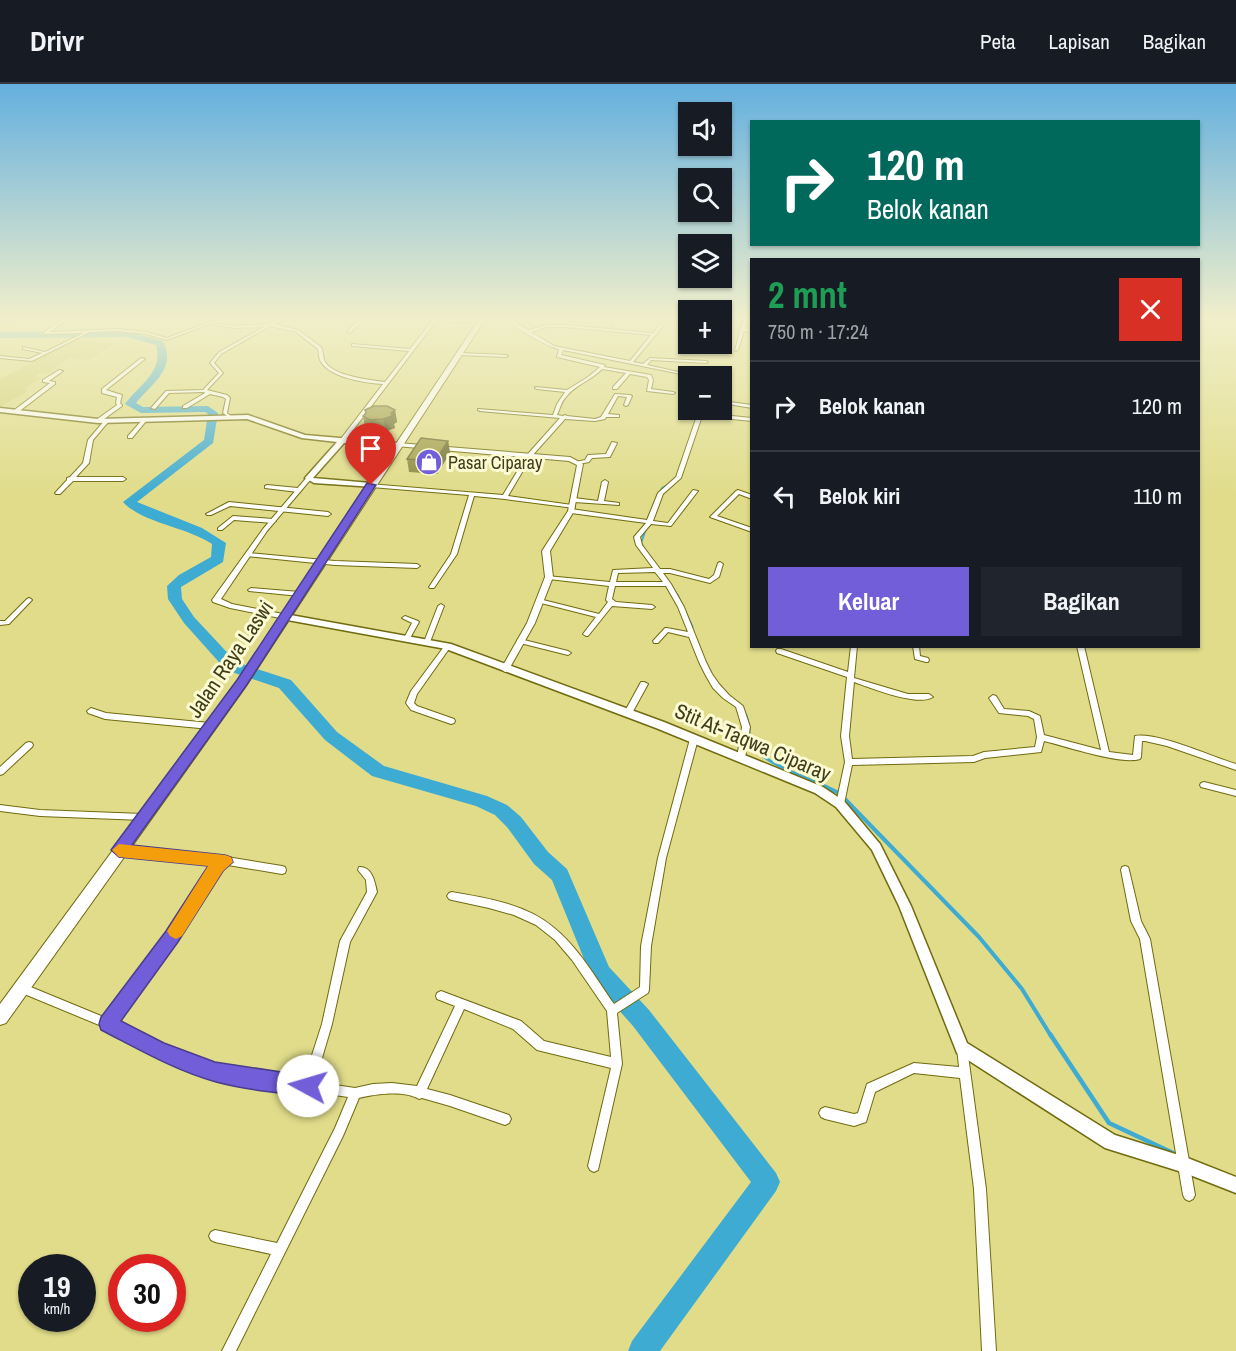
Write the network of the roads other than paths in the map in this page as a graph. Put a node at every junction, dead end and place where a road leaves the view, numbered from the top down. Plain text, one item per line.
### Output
1 (51, 377) edge
2 (121, 377) edge
3 (218, 377) edge
4 (351, 377) edge
5 (391, 377) edge
6 (445, 377) edge
7 (588, 377) edge
8 (625, 377) edge
9 (650, 377) edge
10 (386, 383) junction
11 (537, 388) dead end
12 (615, 388) dead end
13 (206, 391) junction
14 (566, 392) junction
15 (673, 393) dead end
16 (732, 404) edge
17 (626, 405) dead end
18 (185, 407) dead end
19 (750, 407) edge
20 (153, 408) dead end
21 (0, 410) edge
22 (480, 410) dead end
23 (15, 412) junction
24 (555, 415) junction
25 (605, 415) junction
26 (565, 416) junction
27 (617, 416) dead end
28 (227, 417) junction
29 (732, 417) edge
30 (145, 420) junction
31 (698, 420) edge
32 (750, 420) edge
33 (98, 421) junction
34 (107, 421) junction
35 (130, 437) dead end
36 (342, 441) junction
37 (614, 443) dead end
38 (398, 445) junction
39 (529, 456) junction
40 (579, 462) junction
41 (309, 478) junction
42 (69, 479) junction
43 (123, 479) dead end
44 (605, 482) dead end
45 (371, 485) junction
46 (267, 487) dead end
47 (298, 490) junction
48 (695, 491) dead end
49 (58, 494) dead end
50 (472, 494) junction
51 (750, 496) edge
52 (505, 497) junction
53 (601, 502) junction
54 (617, 504) dead end
55 (572, 506) junction
56 (282, 509) junction
57 (209, 514) dead end
58 (328, 514) dead end
59 (273, 521) junction
60 (649, 523) junction
61 (220, 528) dead end
62 (750, 529) edge
63 (248, 555) junction
64 (322, 561) junction
65 (720, 564) dead end
66 (417, 566) dead end
67 (660, 571) junction
68 (549, 577) junction
69 (613, 584) junction
70 (668, 584) junction
71 (432, 587) dead end
72 (251, 590) dead end
73 (300, 594) junction
74 (29, 600) dead end
75 (539, 601) junction
76 (611, 603) junction
77 (441, 606) dead end
78 (652, 607) dead end
79 (600, 616) junction
80 (285, 617) junction
81 (405, 618) dead end
82 (0, 623) edge
83 (586, 634) dead end
84 (691, 634) junction
85 (407, 638) junction
86 (520, 641) junction
87 (656, 641) dead end
88 (427, 642) junction
89 (448, 646) junction
90 (854, 648) edge
91 (916, 648) edge
92 (1080, 648) edge
93 (779, 651) dead end
94 (568, 653) dead end
95 (926, 660) dead end
96 (505, 669) junction
97 (851, 678) junction
98 (645, 684) dead end
99 (929, 697) dead end
100 (993, 698) dead end
101 (91, 711) dead end
102 (628, 713) junction
103 (451, 722) dead end
104 (210, 726) junction
105 (1041, 737) junction
106 (694, 739) junction
107 (29, 745) dead end
108 (1106, 754) junction
109 (741, 758) junction
110 (849, 762) junction
111 (1236, 767) edge
112 (0, 772) edge
113 (1204, 786) dead end
114 (1236, 793) edge
115 (840, 804) junction
116 (0, 808) edge
117 (143, 817) junction
118 (119, 850) junction
119 (225, 862) junction
120 (282, 870) dead end
121 (362, 870) dead end
122 (1125, 870) dead end
123 (452, 897) dead end
124 (21, 988) junction
125 (441, 996) dead end
126 (461, 1004) junction
127 (613, 1010) junction
128 (0, 1017) edge
129 (108, 1024) junction
130 (962, 1048) junction
131 (617, 1064) junction
132 (966, 1073) junction
133 (308, 1086) junction
134 (355, 1093) junction
135 (419, 1094) junction
136 (825, 1113) dead end
137 (505, 1119) dead end
138 (1185, 1165) junction
139 (594, 1166) dead end
140 (1236, 1185) edge
141 (1189, 1195) dead end
142 (215, 1236) dead end
143 (278, 1249) junction
144 (229, 1351) edge
145 (989, 1351) edge

1 - 23 street
2 - 33 street
3 - 13 street
4 - 10 street
5 - 10 street
6 - 38 main road, Jalan Raya Laswi
7 - 14 street
8 - 12 street
9 - 15 street
10 - 36 street
11 - 14 street
13 - 18 street
13 - 20 street
13 - 28 street
14 - 24 street
16 - 19 street
17 - 25 street
21 - 23 main road
22 - 24 street
23 - 33 main road
24 - 26 street
25 - 26 street
25 - 27 street
26 - 39 street
28 - 30 main road
28 - 36 main road
29 - 32 street
30 - 34 main road
30 - 35 street
31 - 60 street
33 - 34 main road
34 - 42 street
36 - 38 main road
36 - 41 main road
37 - 40 street
38 - 39 street
38 - 45 main road, Jalan Raya Laswi
39 - 40 street
39 - 52 street
40 - 55 street
41 - 45 main road
41 - 47 street
42 - 43 street
42 - 49 street
44 - 53 street
45 - 50 street
45 - 64 main road, Jalan Raya Laswi
46 - 47 street
47 - 56 street
48 - 60 street
50 - 52 street
50 - 71 street
51 - 62 street
52 - 55 street
53 - 54 street
53 - 55 street
55 - 60 street
55 - 68 street
56 - 57 street
56 - 58 street
56 - 59 street
59 - 61 street
59 - 63 street
60 - 67 street
63 - 64 street
63 - 80 street
64 - 66 street
64 - 73 main road, Jalan Raya Laswi
65 - 67 street
67 - 69 street
67 - 70 street
68 - 69 street
68 - 75 street
69 - 70 street
69 - 76 street
70 - 84 street
72 - 73 street
73 - 80 main road, Jalan Raya Laswi
74 - 82 street
75 - 79 street
75 - 86 street
76 - 78 street
76 - 79 street
77 - 88 street
79 - 83 street
80 - 85 main road, Stit At-Taqwa Ciparay
80 - 104 main road, Jalan Raya Laswi
81 - 85 street
84 - 87 street
84 - 109 street
85 - 88 main road, Stit At-Taqwa Ciparay
86 - 94 street
86 - 96 street
88 - 89 main road, Stit At-Taqwa Ciparay
89 - 96 main road, Stit At-Taqwa Ciparay
89 - 103 street
90 - 97 street
91 - 95 street
92 - 108 street
93 - 97 street
96 - 102 main road, Stit At-Taqwa Ciparay
97 - 99 street
97 - 110 street
98 - 102 street
100 - 105 street
101 - 104 street
102 - 106 main road, Stit At-Taqwa Ciparay
104 - 117 main road, Jalan Raya Laswi
105 - 108 street
105 - 110 street
106 - 109 main road, Stit At-Taqwa Ciparay
106 - 127 street
107 - 112 street
108 - 111 street
109 - 115 main road, Stit At-Taqwa Ciparay
110 - 115 street
113 - 114 street
115 - 130 main road, Stit At-Taqwa Ciparay
116 - 117 street
117 - 118 main road, Jalan Raya Laswi
118 - 119 street
118 - 124 main road, Jalan Raya Laswi
119 - 120 street
119 - 129 street
121 - 133 street
122 - 138 street
123 - 127 street
124 - 128 main road, Jalan Raya Laswi
124 - 129 street
125 - 126 street
126 - 131 street
126 - 135 street
127 - 131 street
129 - 133 street
130 - 132 street
130 - 138 main road
131 - 139 street
132 - 136 street
132 - 145 street
133 - 134 street
134 - 135 street
134 - 143 street
135 - 137 street
138 - 140 main road
138 - 141 street
142 - 143 street
143 - 144 street

